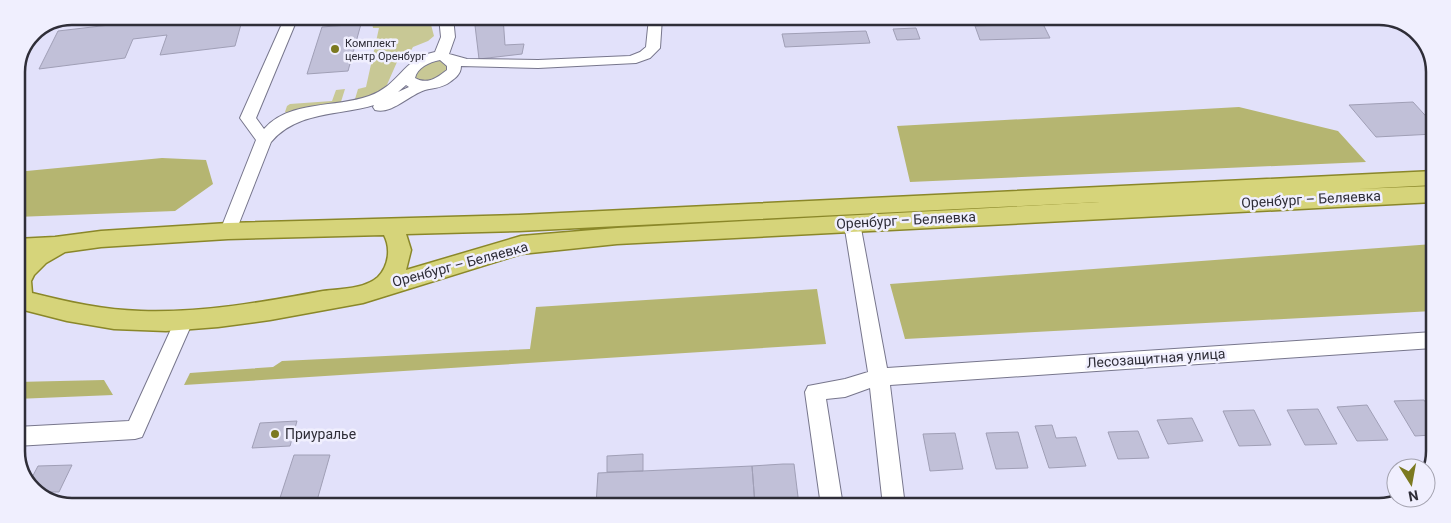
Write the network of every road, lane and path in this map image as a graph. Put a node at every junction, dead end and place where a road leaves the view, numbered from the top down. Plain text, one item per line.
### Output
1 (288, 25) edge
2 (447, 25) edge
3 (655, 25) edge
4 (445, 58) junction
5 (489, 64) junction
6 (407, 76) junction
7 (448, 76) junction
8 (420, 87) junction
9 (289, 121) junction
10 (264, 140) junction
11 (1426, 178) edge
12 (1426, 194) edge
13 (852, 223) junction
14 (391, 228) junction
15 (228, 231) junction
16 (60, 244) junction
17 (25, 247) edge
18 (25, 270) edge
19 (385, 285) junction
20 (25, 302) edge
21 (184, 321) junction
22 (1426, 340) edge
23 (878, 376) junction
24 (25, 436) edge
25 (831, 498) edge
26 (893, 498) edge

1 - 10 street
2 - 4 street
3 - 5 street
4 - 5 street
4 - 6 street
4 - 7 street
5 - 7 street
6 - 8 street
6 - 9 street
7 - 8 street
8 - 9 street
9 - 10 street
10 - 15 street
11 - 14 main road, Оренбург – Беляевка
12 - 13 main road, Оренбург – Беляевка
13 - 19 main road, Оренбург – Беляевка
13 - 23 street
14 - 15 main road, Оренбург – Беляевка
14 - 19 main road, Оренбург – Беляевка
15 - 16 main road, Оренбург – Беляевка
16 - 17 main road, Оренбург – Беляевка
16 - 18 main road, Оренбург – Беляевка
19 - 21 main road, Оренбург – Беляевка
20 - 21 main road, Оренбург – Беляевка
21 - 24 street
22 - 23 street, Лесозащитная улица
23 - 25 street, Лесозащитная улица
23 - 26 street

